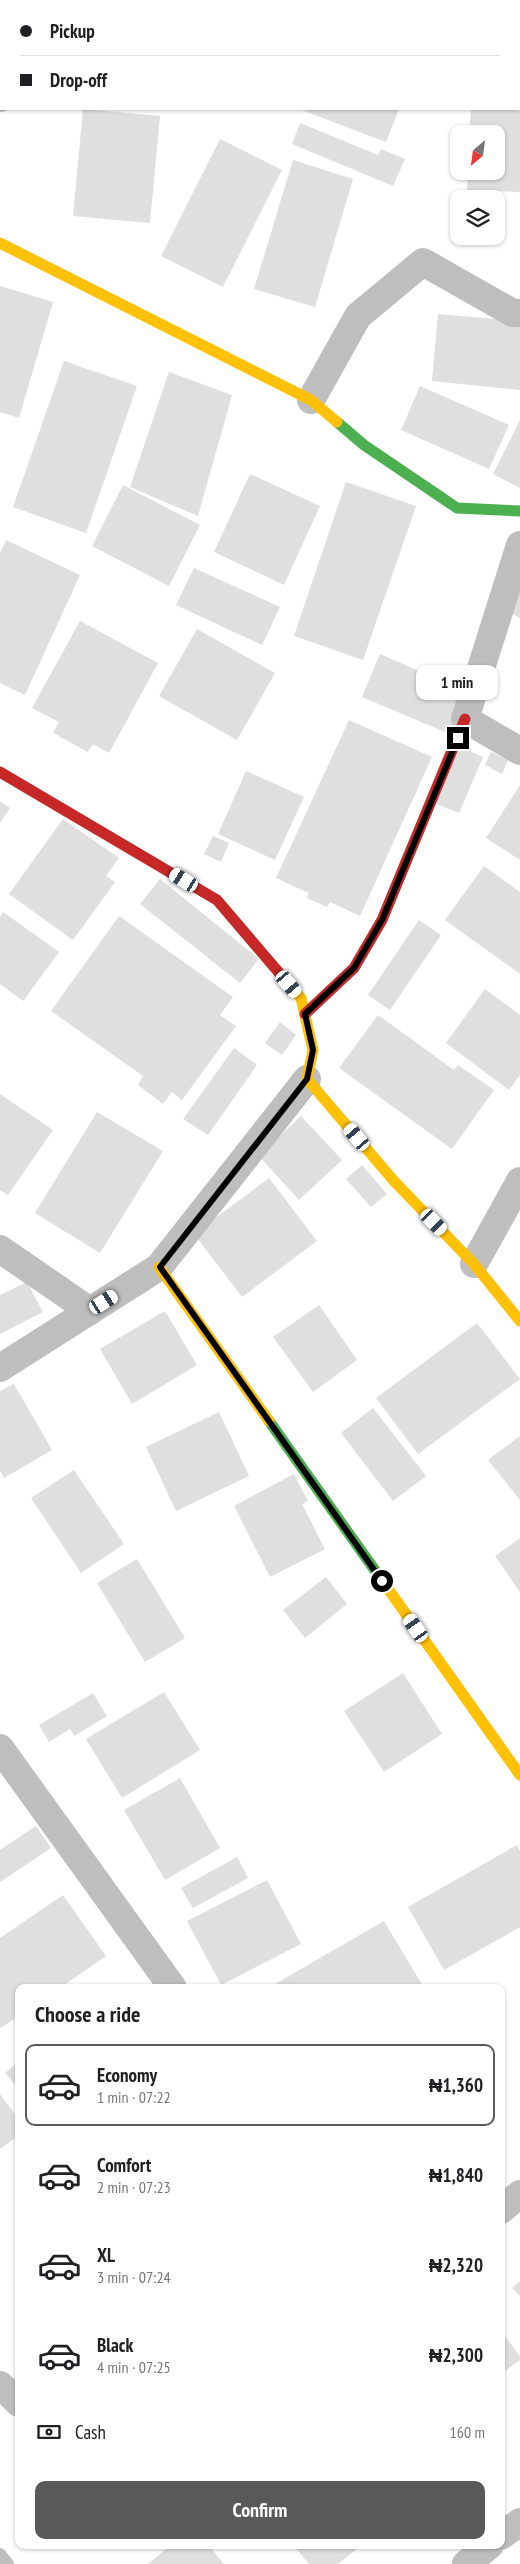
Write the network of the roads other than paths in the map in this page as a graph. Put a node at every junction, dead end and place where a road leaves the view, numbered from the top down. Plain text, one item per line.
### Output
1 (0, 243) edge
2 (520, 314) edge
3 (311, 400) junction
4 (520, 511) edge
5 (520, 544) edge
6 (465, 719) junction
7 (520, 751) edge
8 (0, 772) edge
9 (305, 1014) junction
10 (307, 1079) junction
11 (520, 1181) edge
12 (0, 1249) edge
13 (474, 1264) junction
14 (160, 1267) junction
15 (90, 1311) junction
16 (520, 1321) edge
17 (0, 1368) edge
18 (0, 1748) edge
19 (520, 1775) edge
20 (170, 1984) edge
21 (520, 2194) edge
22 (505, 2207) edge
23 (0, 2385) edge
24 (15, 2399) edge
25 (520, 2522) edge
26 (505, 2533) edge
27 (485, 2549) edge
28 (466, 2564) edge

1 - 3 street
2 - 3 street
3 - 4 street
5 - 6 street
6 - 7 street
6 - 9 street
8 - 9 street
9 - 10 street
10 - 13 street
10 - 14 street
11 - 13 street
12 - 15 street
13 - 16 street
14 - 15 street
14 - 19 street
15 - 17 street
18 - 20 street
21 - 22 street
23 - 24 street
25 - 26 street
27 - 28 street

